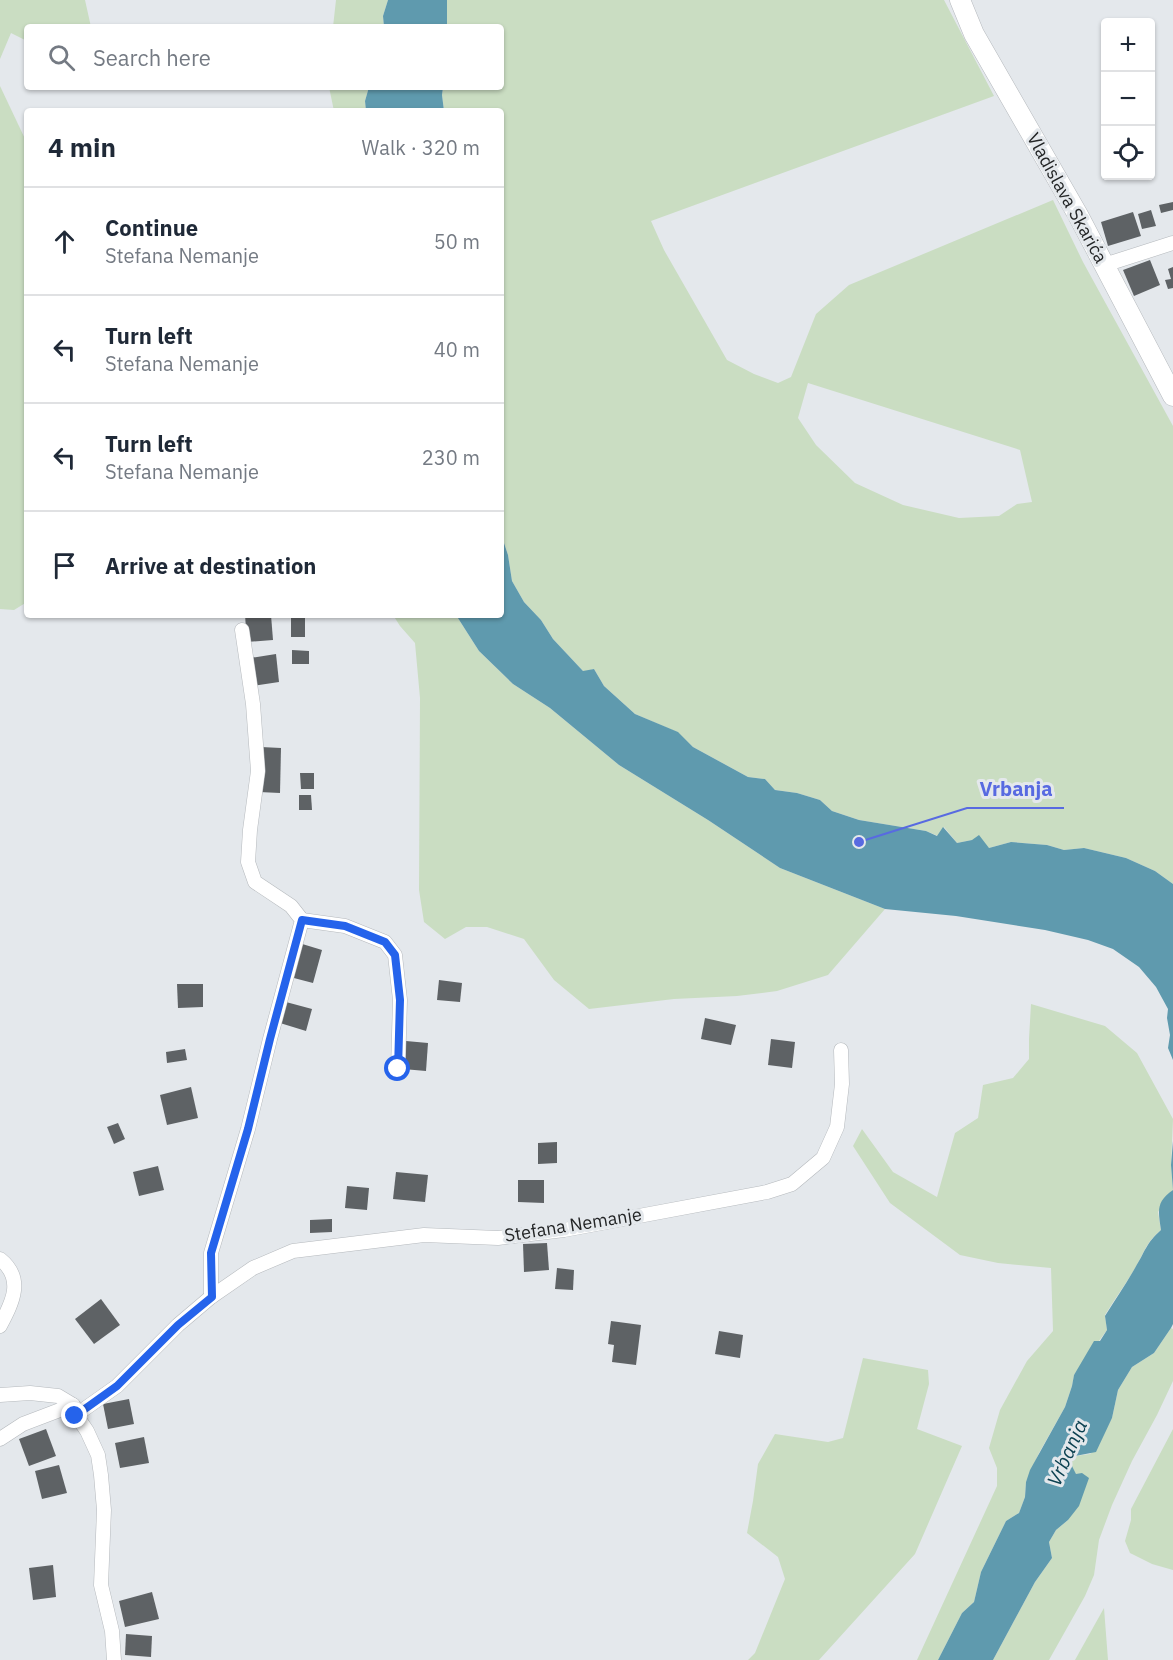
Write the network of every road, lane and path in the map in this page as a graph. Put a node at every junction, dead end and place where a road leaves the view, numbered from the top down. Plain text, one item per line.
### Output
1 (960, 0) edge
2 (1173, 243) edge
3 (1104, 265) junction
4 (1173, 396) edge
5 (242, 630) dead end
6 (302, 920) junction
7 (841, 1050) dead end
8 (398, 1069) dead end
9 (0, 1259) edge
10 (212, 1297) junction
11 (0, 1326) edge
12 (0, 1395) edge
13 (74, 1410) junction
14 (0, 1439) edge
15 (114, 1660) edge

1 - 3 street, Vladislava Skarića
2 - 3 street
3 - 4 street, Vladislava Skarića
5 - 6 street
6 - 8 street
6 - 10 street
7 - 10 street, Stefana Nemanje
9 - 11 street
10 - 13 street, Stefana Nemanje
12 - 13 street
13 - 14 street, Stefana Nemanje
13 - 15 street

